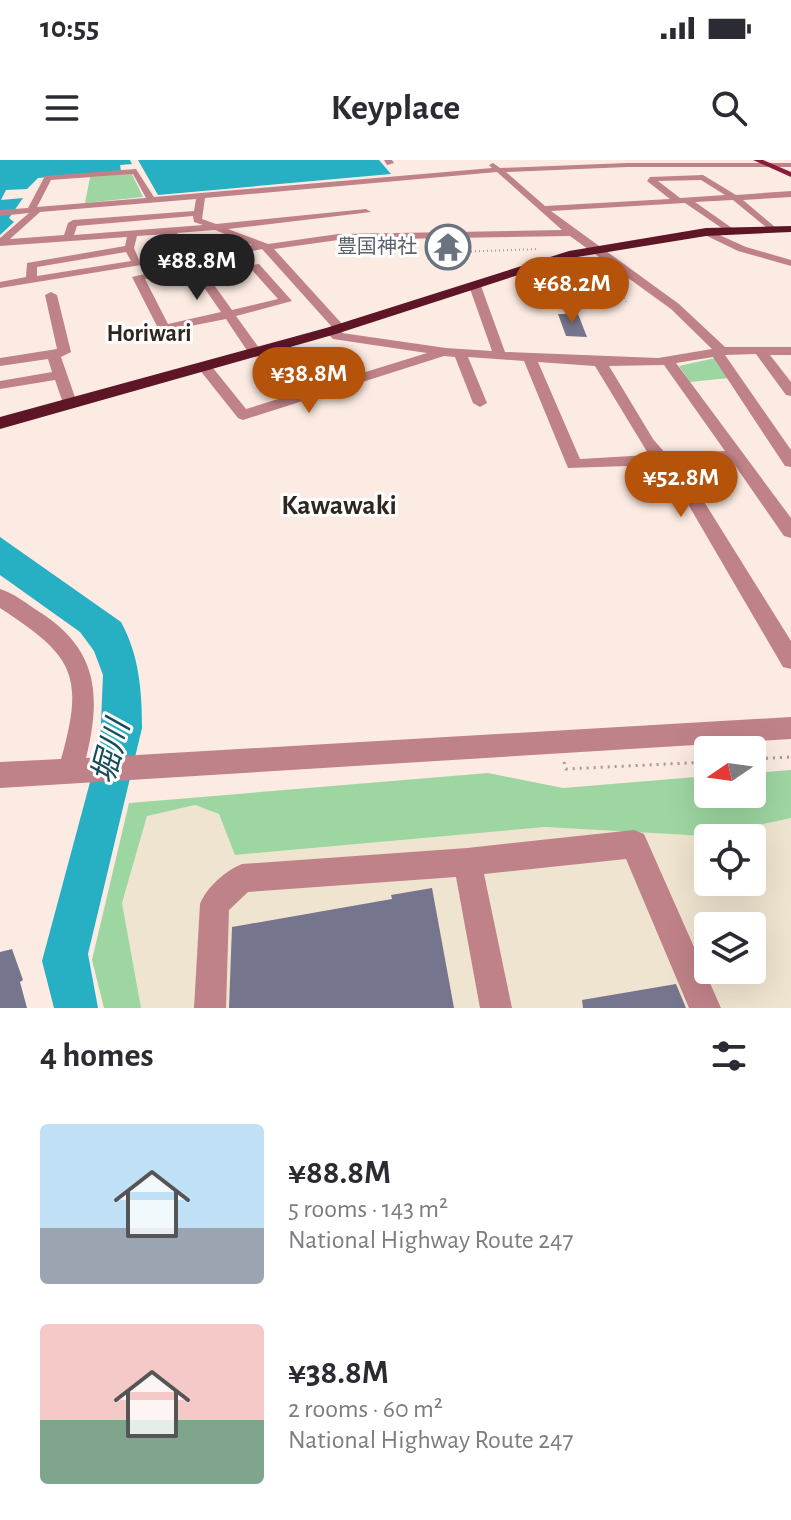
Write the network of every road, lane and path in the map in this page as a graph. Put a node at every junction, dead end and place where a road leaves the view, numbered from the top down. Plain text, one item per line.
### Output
1 (487, 160) edge
2 (574, 160) edge
3 (666, 160) edge
4 (757, 160) edge
5 (525, 164) dead end
6 (675, 165) junction
7 (769, 165) junction
8 (587, 166) junction
9 (498, 170) junction
10 (789, 171) edge
11 (691, 173) junction
12 (604, 176) junction
13 (401, 177) junction
14 (509, 181) junction
15 (338, 183) junction
16 (791, 194) edge
17 (201, 195) junction
18 (734, 197) junction
19 (151, 199) junction
20 (682, 200) junction
21 (361, 205) junction
22 (543, 209) junction
23 (31, 210) junction
24 (0, 213) edge
25 (199, 213) junction
26 (218, 227) junction
27 (729, 230) junction
28 (785, 230) edge
29 (171, 231) junction
30 (706, 232) junction
31 (573, 233) junction
32 (133, 234) junction
33 (386, 236) junction
34 (68, 238) junction
35 (264, 247) junction
36 (129, 248) junction
37 (539, 249) dead end
38 (598, 250) junction
39 (455, 252) dead end
40 (791, 263) edge
41 (195, 267) junction
42 (615, 280) dead end
43 (32, 281) junction
44 (0, 285) edge
45 (475, 286) junction
46 (51, 295) dead end
47 (626, 302) dead end
48 (226, 313) junction
49 (335, 329) junction
50 (759, 349) junction
51 (791, 351) edge
52 (255, 352) junction
53 (453, 352) junction
54 (718, 352) junction
55 (53, 354) junction
56 (500, 355) junction
57 (529, 357) junction
58 (668, 361) junction
59 (0, 362) edge
60 (600, 362) junction
61 (204, 366) junction
62 (58, 375) junction
63 (0, 385) edge
64 (791, 392) edge
65 (70, 403) junction
66 (480, 403) dead end
67 (0, 423) edge
68 (736, 456) junction
69 (661, 460) junction
70 (791, 462) edge
71 (791, 531) edge
72 (0, 597) edge
73 (789, 652) edge
74 (791, 728) edge
75 (562, 754) dead end
76 (791, 757) edge
77 (766, 758) edge
78 (694, 763) edge
79 (70, 770) junction
80 (0, 775) edge
81 (467, 862) junction
82 (210, 1008) edge
83 (496, 1008) edge
84 (705, 1008) edge

1 - 9 street
2 - 5 street
2 - 8 street
3 - 6 street
4 - 7 main road
6 - 7 street
6 - 8 street
6 - 11 street
7 - 10 main road
8 - 9 street
8 - 12 street
9 - 13 street
9 - 14 street
10 - 11 street
11 - 12 street
12 - 14 street
13 - 14 street
13 - 15 street
14 - 22 street
15 - 17 street
15 - 21 street
16 - 18 street
17 - 19 street
17 - 25 street
18 - 20 street
18 - 20 street
18 - 28 street
19 - 23 street
19 - 23 street
20 - 22 street
20 - 27 street
21 - 26 street
21 - 33 street
22 - 31 street
23 - 24 street
23 - 34 street
25 - 26 street
25 - 34 street
26 - 29 street
26 - 35 street
27 - 28 highway
27 - 30 highway
29 - 32 street
29 - 41 street
30 - 38 highway
30 - 40 street
31 - 33 street
31 - 38 street
32 - 34 street
32 - 36 street
33 - 35 street
35 - 41 street
35 - 49 street
36 - 43 street
36 - 43 street
37 - 39 path
38 - 45 highway
38 - 54 street
41 - 48 street
41 - 48 street
41 - 48 street
42 - 47 path
43 - 44 street
45 - 49 highway
45 - 56 street
46 - 55 street
48 - 52 street
49 - 52 highway
49 - 53 street
50 - 51 street
50 - 54 street
50 - 64 street
52 - 61 highway
53 - 56 street
53 - 61 street
53 - 66 street
54 - 58 street
54 - 70 street
55 - 59 street
55 - 62 street
56 - 57 street
57 - 60 street
57 - 69 street
58 - 60 street
58 - 68 street
60 - 69 street
61 - 65 highway
62 - 63 street
62 - 65 street
65 - 67 highway
68 - 69 street
68 - 71 street
69 - 73 street
72 - 79 street
74 - 79 street
75 - 78 path
76 - 77 path
79 - 80 street
81 - 82 street
81 - 83 street
81 - 84 street

